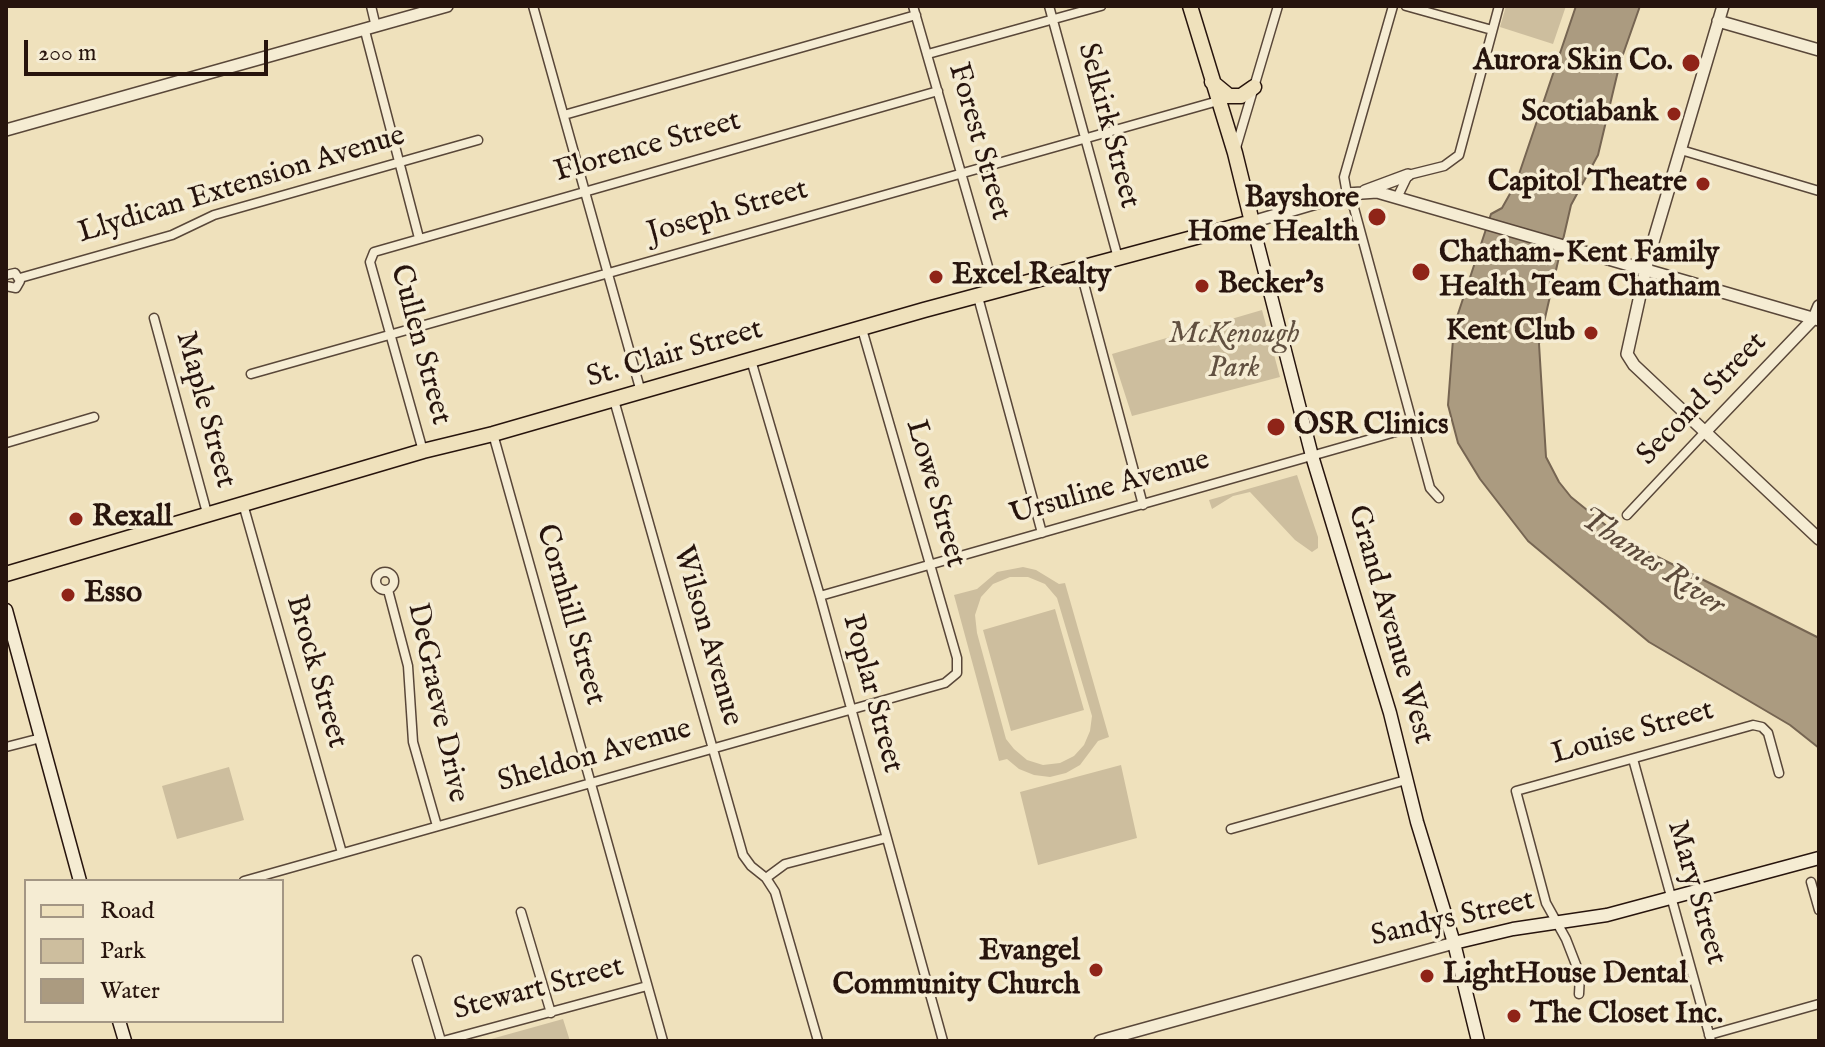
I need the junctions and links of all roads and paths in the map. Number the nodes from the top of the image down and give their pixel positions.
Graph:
1 (371, 6) edge
2 (447, 6) edge
3 (533, 6) edge
4 (1049, 6) edge
5 (1101, 6) edge
6 (1190, 6) edge
7 (1278, 6) edge
8 (1393, 6) edge
9 (1406, 6) edge
10 (1499, 6) edge
11 (1723, 6) edge
12 (914, 10) edge
13 (1053, 21) junction
14 (1718, 21) junction
15 (371, 29) junction
16 (1492, 30) junction
17 (1819, 50) edge
18 (928, 54) junction
19 (1212, 82) junction
20 (1254, 87) junction
21 (938, 91) junction
22 (1218, 101) junction
23 (564, 115) junction
24 (6, 130) edge
25 (1086, 138) junction
26 (478, 140) dead end
27 (1681, 150) junction
28 (1235, 153) junction
29 (399, 161) junction
30 (961, 172) junction
31 (1408, 175) junction
32 (586, 191) junction
33 (1819, 191) edge
34 (1361, 193) junction
35 (1347, 194) junction
36 (1397, 198) junction
37 (1252, 222) junction
38 (419, 238) junction
39 (373, 253) joint
40 (1118, 258) junction
41 (1080, 269) junction
42 (1646, 270) junction
43 (607, 272) junction
44 (6, 275) edge
45 (20, 278) junction
46 (6, 286) edge
47 (995, 291) junction
48 (978, 297) junction
49 (1819, 306) edge
50 (154, 318) dead end
51 (1816, 319) edge
52 (862, 329) junction
53 (390, 334) junction
54 (751, 360) junction
55 (251, 374) dead end
56 (641, 392) junction
57 (614, 400) junction
58 (94, 417) dead end
59 (1413, 427) junction
60 (1705, 432) junction
61 (493, 434) junction
62 (6, 443) edge
63 (423, 451) junction
64 (1312, 456) junction
65 (1439, 498) dead end
66 (243, 504) junction
67 (1143, 505) junction
68 (207, 513) junction
69 (1627, 515) dead end
70 (1042, 533) junction
71 (1819, 539) edge
72 (930, 566) junction
73 (6, 574) edge
74 (388, 590) dead end
75 (820, 596) junction
76 (7, 614) edge
77 (957, 673) joint
78 (850, 710) junction
79 (41, 738) junction
80 (6, 747) edge
81 (713, 748) junction
82 (1633, 759) junction
83 (1779, 773) dead end
84 (1406, 780) junction
85 (591, 782) junction
86 (437, 826) junction
87 (1231, 829) dead end
88 (886, 838) junction
89 (342, 853) junction
90 (1819, 858) edge
91 (766, 878) junction
92 (79, 879) edge
93 (251, 879) edge
94 (1811, 882) dead end
95 (1673, 899) junction
96 (1819, 910) edge
97 (521, 912) dead end
98 (1557, 923) junction
99 (1454, 943) junction
100 (417, 960) dead end
101 (647, 986) junction
102 (1579, 994) dead end
103 (1819, 1004) edge
104 (551, 1013) junction
105 (1710, 1038) edge
106 (1475, 1040) edge
107 (442, 1041) edge
108 (663, 1041) edge
109 (818, 1041) edge
110 (943, 1041) edge
111 (1100, 1041) edge

1 - 15 street
2 - 15 street
3 - 23 street
4 - 13 street, Selkirk Street
5 - 13 street
6 - 19 main road
7 - 20 street
8 - 35 street
9 - 16 street
10 - 16 street
11 - 14 street
12 - 18 street, Forest Street
12 - 23 street
13 - 18 street
13 - 25 street, Selkirk Street
14 - 17 street
14 - 27 street
15 - 24 street
15 - 29 street
16 - 31 street
18 - 21 street, Forest Street
19 - 20 main road
19 - 22 main road
20 - 28 street
21 - 30 street, Forest Street
21 - 32 street, Florence Street
22 - 25 street, Joseph Street
22 - 28 main road
23 - 32 street
25 - 30 street, Joseph Street
25 - 40 street, Selkirk Street
26 - 29 street, Llydican Extension Avenue
27 - 33 street
27 - 42 street
28 - 37 main road
29 - 38 street
29 - 45 street, Llydican Extension Avenue
30 - 43 street, Joseph Street
30 - 47 street, Forest Street
31 - 34 street
31 - 36 street
32 - 38 street, Florence Street
32 - 43 street
34 - 35 street, St. Clair Street
34 - 36 street
35 - 37 street, St. Clair Street
35 - 59 street
36 - 42 street
37 - 40 main road, St. Clair Street
37 - 64 main road, Grand Avenue West
38 - 39 street, Florence Street
39 - 53 street, Cullen Street
40 - 41 main road, St. Clair Street
41 - 47 main road, St. Clair Street
41 - 67 street
42 - 51 street
42 - 60 street
43 - 53 street, Joseph Street
43 - 56 street
44 - 45 street, Llydican Extension Avenue
45 - 46 street, Llydican Extension Avenue
47 - 48 main road, St. Clair Street
48 - 52 main road, St. Clair Street
48 - 70 street
49 - 51 street
50 - 68 street, Maple Street
51 - 60 street, Second Street
52 - 54 main road, St. Clair Street
52 - 72 street, Lowe Street
53 - 55 street, Joseph Street
53 - 63 street, Cullen Street
54 - 56 main road, St. Clair Street
54 - 75 street, Poplar Street
56 - 57 main road, St. Clair Street
57 - 61 main road, St. Clair Street
57 - 81 street, Wilson Avenue
58 - 62 street
59 - 64 street, Ursuline Avenue
59 - 65 street
60 - 69 street, Second Street
60 - 71 street
61 - 63 main road, St. Clair Street
61 - 85 street, Cornhill Street
63 - 66 main road, St. Clair Street
64 - 67 street, Ursuline Avenue
64 - 84 main road, Grand Avenue West
66 - 68 main road, St. Clair Street
66 - 89 street, Brock Street
67 - 70 street, Ursuline Avenue
68 - 73 main road, St. Clair Street
70 - 72 street, Ursuline Avenue
72 - 75 street, Ursuline Avenue
72 - 77 street, Lowe Street
74 - 86 street, DeGraeve Drive
75 - 78 street, Poplar Street
76 - 79 main road
77 - 78 street, Sheldon Avenue
78 - 81 street, Sheldon Avenue
78 - 88 street, Poplar Street
79 - 80 street
79 - 92 main road
81 - 85 street, Sheldon Avenue
81 - 91 street, Wilson Avenue
82 - 83 street, Louise Street
82 - 95 street, Mary Street
82 - 98 street, Louise Street
84 - 87 street
84 - 99 main road, Grand Avenue West
85 - 86 street, Sheldon Avenue
85 - 101 street, Cornhill Street
86 - 89 street, Sheldon Avenue
88 - 91 street
88 - 110 street, Poplar Street
89 - 93 street, Sheldon Avenue
90 - 95 main road, Sandys Street
91 - 109 street, Wilson Avenue
94 - 96 street
95 - 98 main road, Sandys Street
95 - 105 street, Mary Street
97 - 104 street
98 - 99 main road, Sandys Street
98 - 102 street
99 - 106 main road, Grand Avenue West
99 - 111 street, Sandys Street
100 - 107 street
101 - 104 street, Stewart Street
101 - 108 street, Cornhill Street
103 - 105 street
104 - 107 street, Stewart Street

